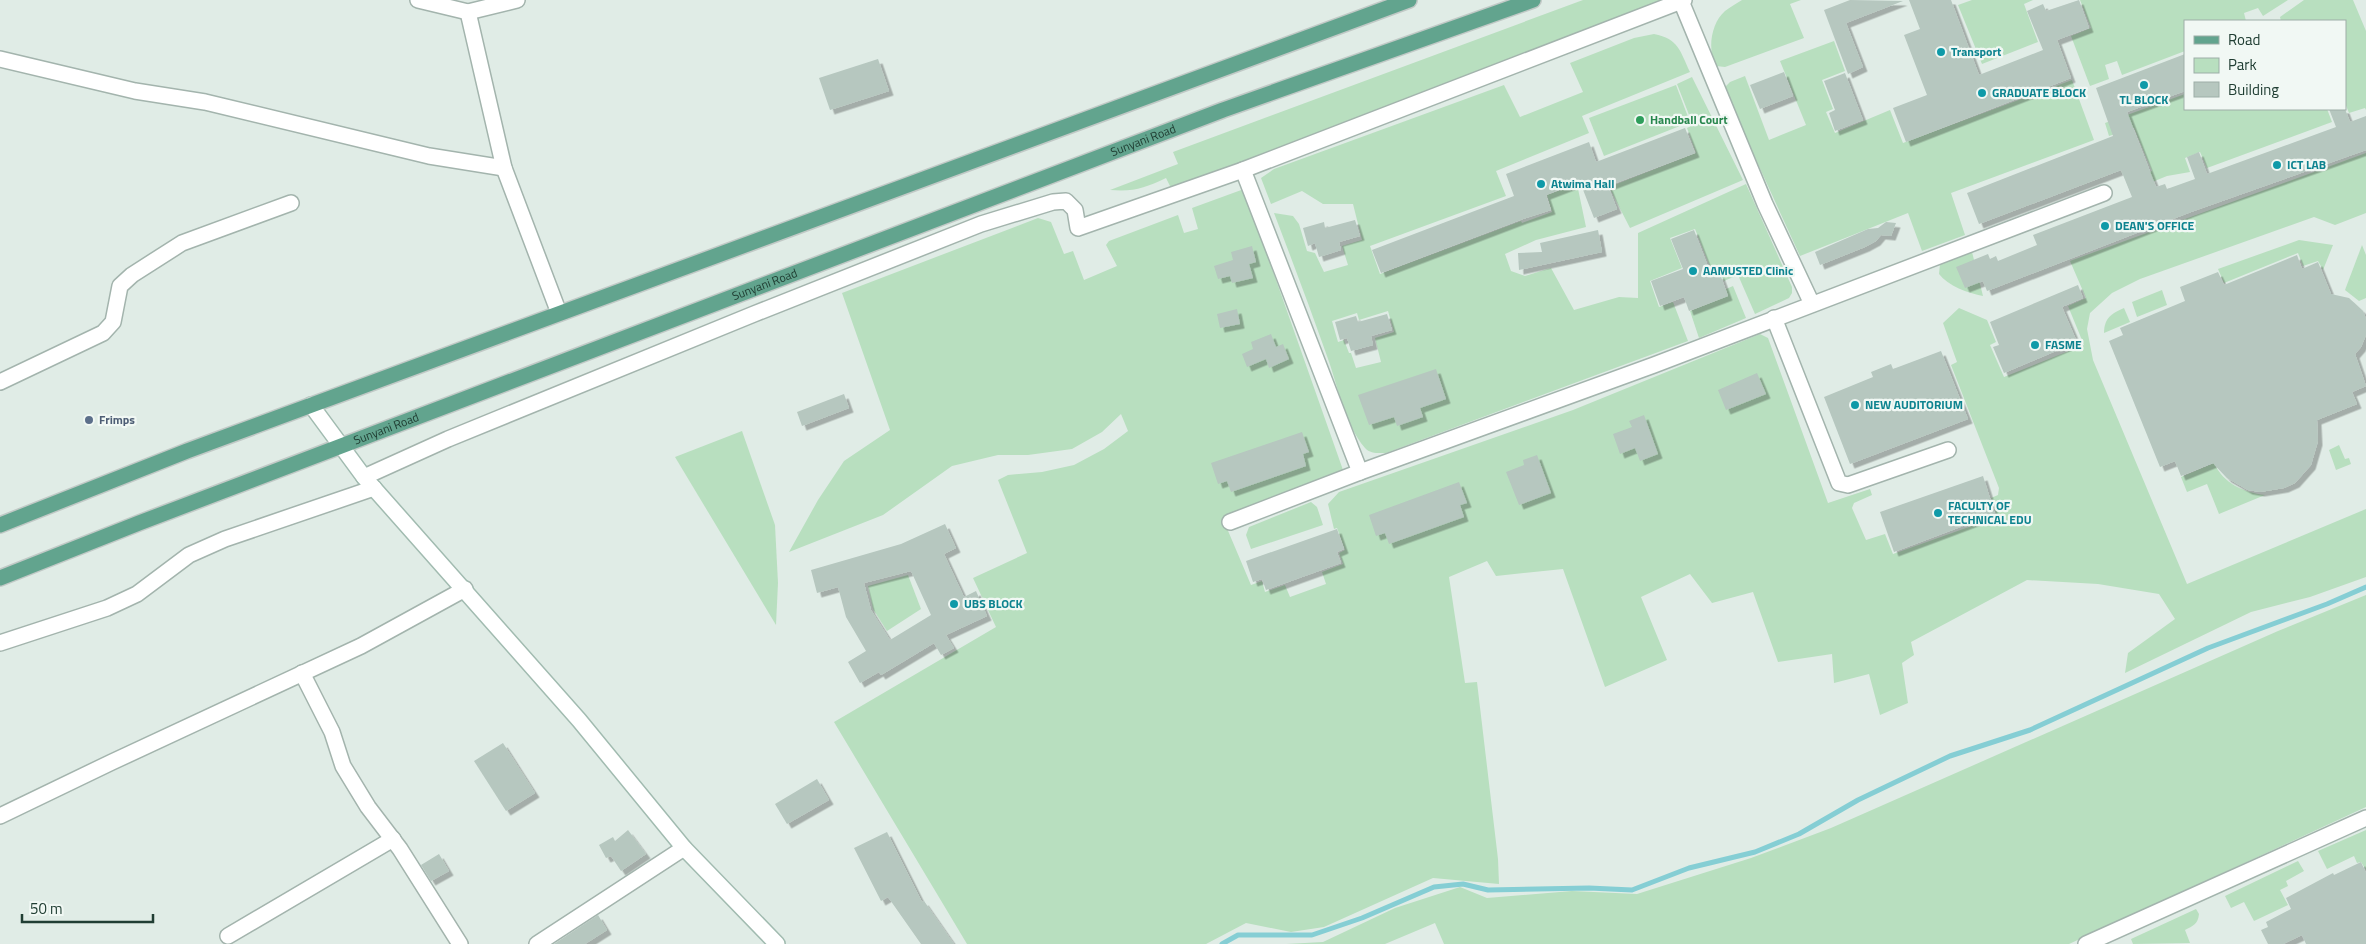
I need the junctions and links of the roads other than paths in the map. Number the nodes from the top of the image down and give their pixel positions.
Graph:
1 (418, 0) edge
2 (517, 0) edge
3 (1409, 0) edge
4 (1533, 0) edge
5 (1683, 1) edge
6 (468, 12) junction
7 (0, 59) edge
8 (504, 168) junction
9 (1244, 170) junction
10 (2104, 193) dead end
11 (292, 203) dead end
12 (1812, 304) junction
13 (559, 313) junction
14 (1774, 318) junction
15 (0, 382) edge
16 (311, 405) junction
17 (342, 447) junction
18 (1948, 450) dead end
19 (1360, 472) junction
20 (369, 483) junction
21 (1230, 522) dead end
22 (0, 526) edge
23 (0, 578) edge
24 (464, 590) junction
25 (0, 643) edge
26 (302, 673) junction
27 (0, 816) edge
28 (2366, 818) edge
29 (393, 839) junction
30 (684, 848) junction
31 (228, 936) dead end
32 (460, 944) edge
33 (537, 944) edge
34 (777, 944) edge
35 (2086, 944) edge

1 - 6 street
2 - 6 street
3 - 13 main road
4 - 17 main road, Sunyani Road
5 - 9 street
5 - 12 street
6 - 8 street
7 - 8 street
8 - 13 street
9 - 19 street
9 - 20 street
10 - 12 street
11 - 15 street
12 - 14 street
13 - 16 main road
14 - 18 street
14 - 19 street
16 - 17 street
16 - 22 main road
17 - 20 street
17 - 23 main road, Sunyani Road
19 - 21 street
20 - 24 street
20 - 25 street
24 - 26 street
24 - 30 street
26 - 27 street
26 - 29 street
28 - 35 street
29 - 31 street
29 - 32 street
30 - 33 street
30 - 34 street

